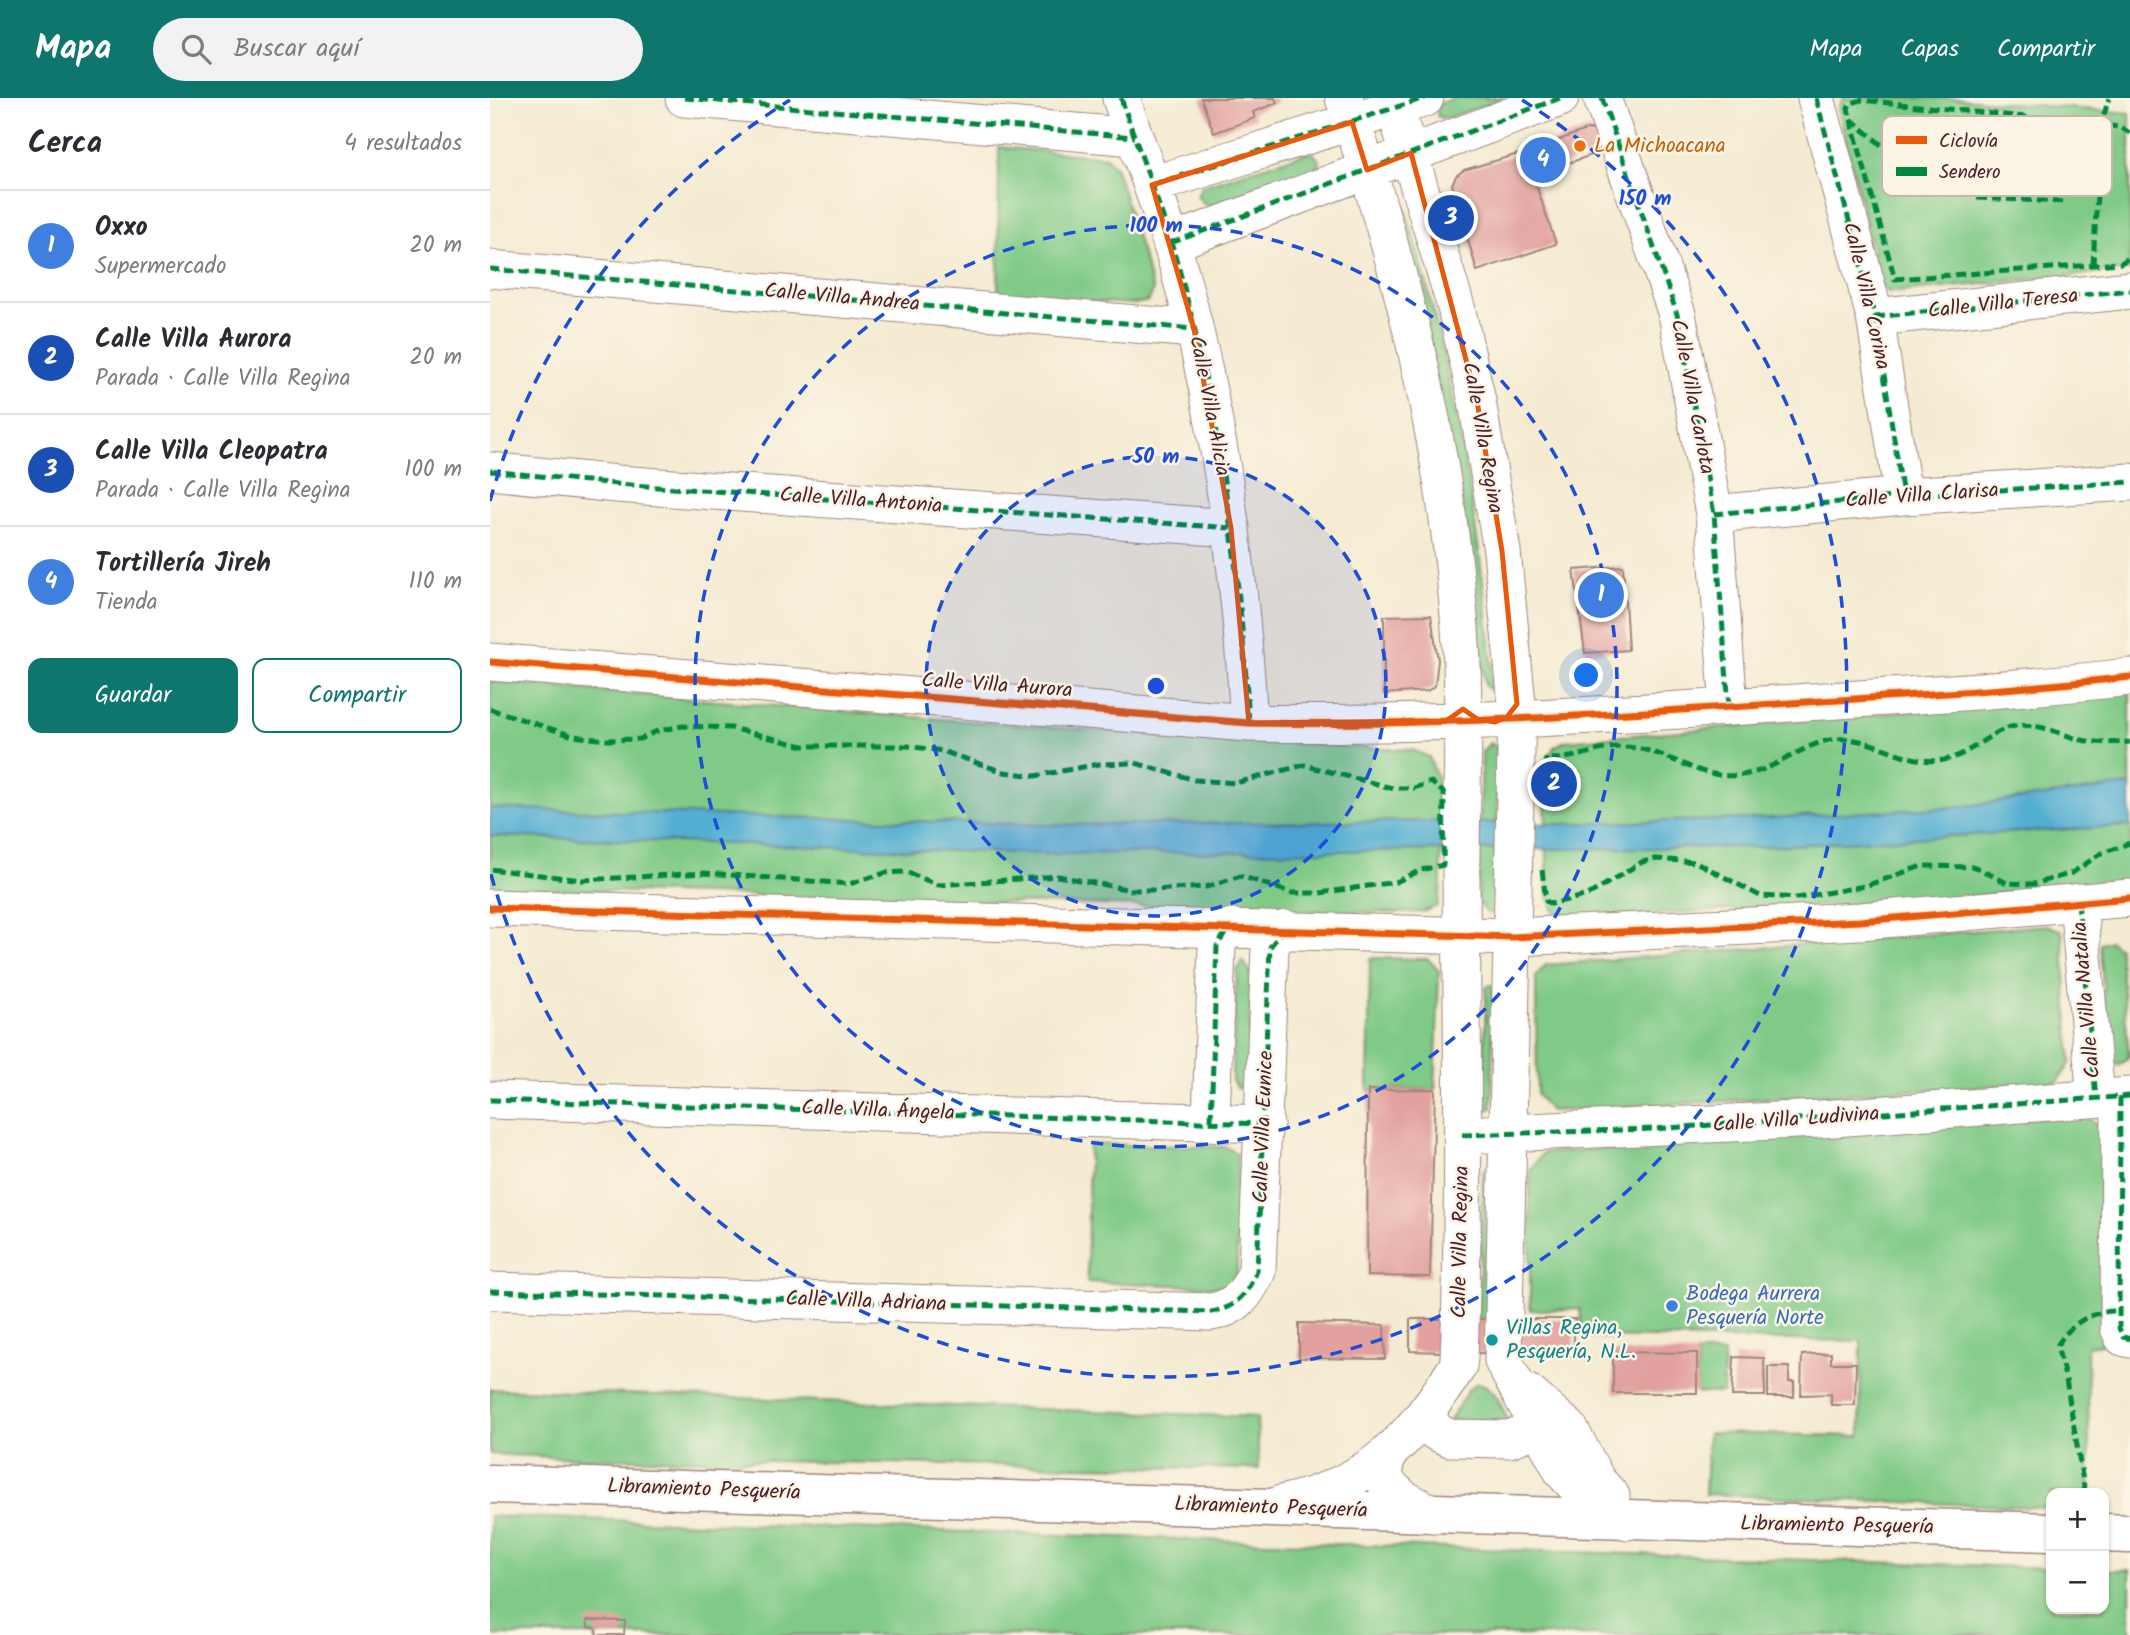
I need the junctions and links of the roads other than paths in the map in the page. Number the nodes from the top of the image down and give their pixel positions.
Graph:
1 (684, 98) edge
2 (1121, 98) edge
3 (1560, 98) edge
4 (1602, 98) edge
5 (1816, 98) edge
6 (1404, 101) edge
7 (1348, 110) edge
8 (1134, 137) junction
9 (1411, 153) junction
10 (1367, 170) junction
11 (1152, 185) junction
12 (1171, 243) junction
13 (490, 269) edge
14 (2130, 290) edge
15 (1875, 317) junction
16 (1195, 329) junction
17 (490, 471) edge
18 (2130, 482) edge
19 (1903, 496) junction
20 (1714, 514) junction
21 (1231, 528) junction
22 (490, 662) edge
23 (2130, 677) edge
24 (1729, 707) junction
25 (1490, 722) junction
26 (1249, 723) junction
27 (2130, 898) edge
28 (2078, 902) junction
29 (490, 908) edge
30 (1242, 934) junction
31 (1488, 936) junction
32 (2116, 1097) edge
33 (490, 1100) edge
34 (1211, 1120) junction
35 (1265, 1124) junction
36 (1508, 1134) junction
37 (1462, 1135) junction
38 (490, 1291) edge
39 (1239, 1301) joint
40 (2127, 1338) edge
41 (1519, 1394) junction
42 (1434, 1402) junction
43 (1389, 1453) junction
44 (1558, 1465) junction
45 (490, 1483) edge
46 (1270, 1507) junction
47 (1433, 1514) junction
48 (1629, 1514) junction
49 (1505, 1516) junction
50 (2046, 1532) edge
51 (2109, 1534) edge
52 (2130, 1534) edge

1 - 8 street
2 - 8 street, Calle Villa Alicia
3 - 9 street
4 - 20 street, Calle Villa Carlota
5 - 15 street, Calle Villa Corina
6 - 7 street
6 - 9 street, Calle Villa Regina
7 - 10 street, Calle Villa Regina
7 - 11 street
8 - 11 street, Calle Villa Alicia
9 - 10 street
9 - 25 street, Calle Villa Regina
10 - 12 street
10 - 25 street, Calle Villa Regina
11 - 12 street, Calle Villa Alicia
12 - 16 street, Calle Villa Alicia
13 - 16 street, Calle Villa Andrea
14 - 15 street, Calle Villa Teresa
15 - 19 street, Calle Villa Corina
16 - 21 street, Calle Villa Alicia
17 - 21 street, Calle Villa Antonia
18 - 19 street, Calle Villa Clarisa
19 - 20 street, Calle Villa Clarisa
20 - 24 street, Calle Villa Carlota
21 - 26 street, Calle Villa Alicia
22 - 26 street, Calle Villa Aurora
23 - 24 street, Calle Villa Aurora
24 - 25 street, Calle Villa Aurora
25 - 26 street, Calle Villa Aurora
25 - 31 street, Calle Villa Regina
25 - 31 street, Calle Villa Regina
27 - 28 street
28 - 31 street
28 - 32 street, Calle Villa Natalia
29 - 30 street
30 - 31 street
30 - 34 street
30 - 35 street, Calle Villa Eunice
31 - 36 street, Calle Villa Regina
31 - 37 street, Calle Villa Regina
32 - 36 street, Calle Villa Ludivina
32 - 40 street, Calle Villa Natalia
33 - 34 street, Calle Villa Ángela
34 - 35 street, Calle Villa Ángela
35 - 39 street, Calle Villa Eunice
36 - 37 street, Calle Villa Ludivina
36 - 41 street, Calle Villa Regina
37 - 42 street, Calle Villa Regina
38 - 39 street, Calle Villa Adriana
41 - 42 street
41 - 42 street
41 - 44 street, Calle Villa Regina
41 - 48 street
42 - 43 street, Calle Villa Regina
43 - 46 street, Calle Villa Regina
43 - 47 street
44 - 48 street, Calle Villa Regina
44 - 49 street
45 - 46 main road, Libramiento Pesquería
46 - 47 main road, Libramiento Pesquería
47 - 49 main road, Libramiento Pesquería
48 - 49 main road, Libramiento Pesquería
48 - 50 main road, Libramiento Pesquería
51 - 52 main road

